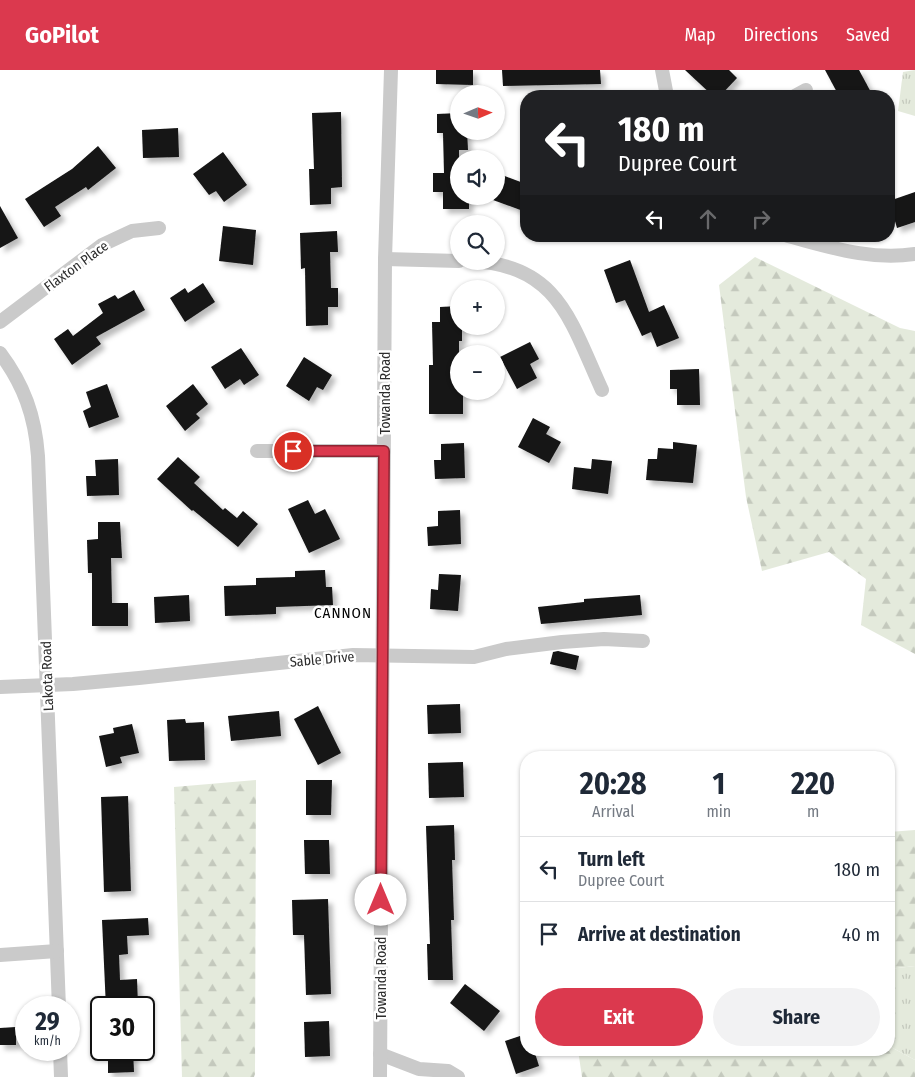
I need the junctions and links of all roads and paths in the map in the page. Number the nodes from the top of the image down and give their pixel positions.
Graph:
1 (391, 70) edge
2 (662, 70) edge
3 (666, 90) edge
4 (159, 228) dead end
5 (812, 242) edge
6 (915, 254) edge
7 (386, 259) junction
8 (450, 261) edge
9 (505, 264) edge
10 (0, 322) edge
11 (0, 353) edge
12 (602, 390) dead end
13 (256, 451) dead end
14 (384, 451) junction
15 (643, 642) dead end
16 (383, 656) junction
17 (47, 685) junction
18 (0, 687) edge
19 (57, 951) junction
20 (0, 955) edge
21 (59, 996) edge
22 (380, 1054) junction
23 (60, 1061) edge
24 (61, 1077) edge
25 (380, 1077) edge
26 (458, 1077) edge

1 - 7 street, Towanda Road
2 - 3 street
4 - 10 street, Flaxton Place
5 - 6 street
7 - 8 street
7 - 14 street, Towanda Road
9 - 12 street
11 - 17 street, Lakota Road
13 - 14 street
14 - 16 street, Towanda Road
15 - 16 street, Sable Drive
16 - 17 street, Sable Drive
16 - 22 street, Towanda Road
17 - 18 street, Sable Drive
17 - 19 street, Lakota Road
19 - 20 street
19 - 21 street, Lakota Road
22 - 25 street, Towanda Road
22 - 26 street
23 - 24 street

